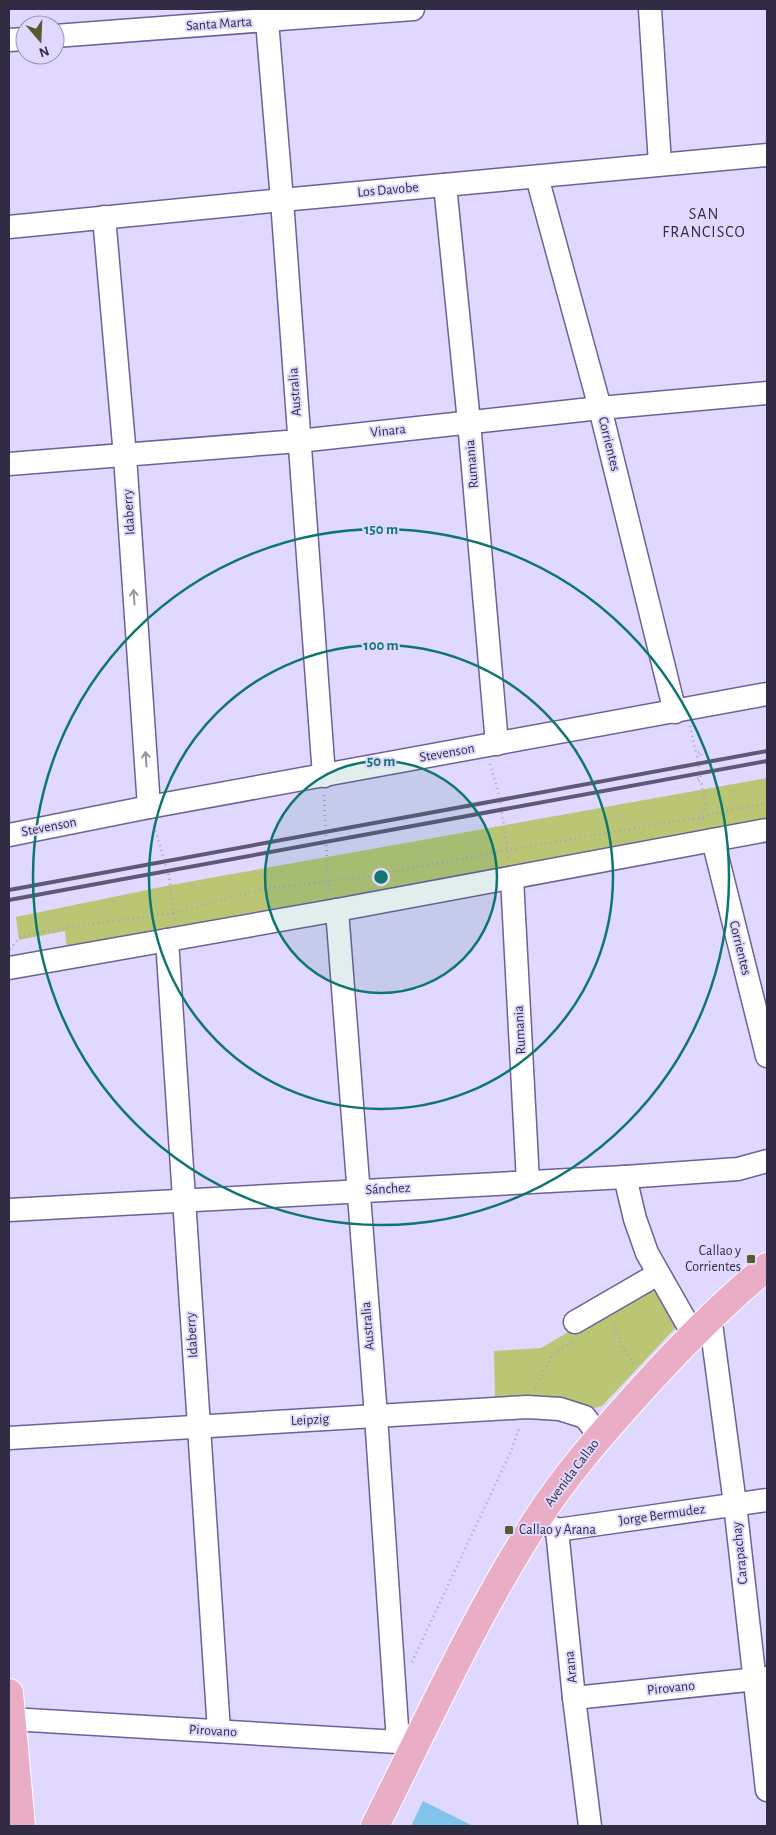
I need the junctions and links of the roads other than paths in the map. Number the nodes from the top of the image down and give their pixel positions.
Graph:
1 (413, 9) edge
2 (650, 9) edge
3 (266, 15) edge
4 (65, 35) edge
5 (767, 155) edge
6 (660, 164) junction
7 (537, 177) junction
8 (445, 185) junction
9 (282, 200) junction
10 (104, 218) junction
11 (9, 227) edge
12 (767, 393) edge
13 (600, 408) junction
14 (469, 422) junction
15 (299, 441) junction
16 (125, 456) junction
17 (9, 464) edge
18 (767, 694) edge
19 (681, 711) junction
20 (491, 745) junction
21 (324, 776) junction
22 (149, 807) junction
23 (767, 830) edge
24 (9, 835) edge
25 (713, 840) junction
26 (512, 878) junction
27 (337, 910) junction
28 (172, 939) junction
29 (9, 968) edge
30 (767, 1056) edge
31 (767, 1161) edge
32 (625, 1177) junction
33 (528, 1182) junction
34 (358, 1190) junction
35 (183, 1200) junction
36 (9, 1210) edge
37 (767, 1267) edge
38 (658, 1274) junction
39 (702, 1325) junction
40 (577, 1329) road end
41 (376, 1416) junction
42 (198, 1427) junction
43 (600, 1437) junction
44 (9, 1438) edge
45 (767, 1500) edge
46 (735, 1504) junction
47 (547, 1524) junction
48 (761, 1678) edge
49 (574, 1698) junction
50 (10, 1706) edge
51 (219, 1731) junction
52 (406, 1746) junction
53 (767, 1790) edge
54 (21, 1826) edge
55 (375, 1826) edge
56 (590, 1826) edge

1 - 3 street, Santa Marta
2 - 6 street
3 - 4 street, Santa Marta
3 - 9 street, Australia
5 - 6 street, Los Davobe
6 - 7 street, Los Davobe
7 - 8 street, Los Davobe
7 - 13 street, Corrientes
8 - 9 street, Los Davobe
8 - 14 street, Rumania
9 - 10 street, Los Davobe
9 - 15 street, Australia
10 - 11 street, Los Davobe
10 - 16 street, Idaberry
12 - 13 street, Vinara
13 - 14 street, Vinara
13 - 19 street, Corrientes
14 - 15 street, Vinara
14 - 20 street, Rumania
15 - 16 street, Vinara
15 - 21 street, Australia
16 - 17 street, Vinara
22 -> 16 street, Idaberry
18 - 19 street, Stevenson
19 - 20 street, Stevenson
20 - 21 street, Stevenson
21 - 22 street, Stevenson
22 - 24 street, Stevenson
23 - 25 street
25 - 26 street
25 - 30 street, Corrientes
26 - 27 street
26 - 33 street, Rumania
27 - 28 street
27 - 34 street, Australia
28 - 29 street
28 - 35 street, Idaberry
31 - 32 street, Sánchez
32 - 33 street, Sánchez
32 - 38 street
33 - 34 street, Sánchez
34 - 35 street, Sánchez
34 - 41 street, Australia
35 - 36 street, Sánchez
35 - 42 street, Idaberry
37 - 39 main road, Avenida Callao
38 - 39 street
38 - 40 street
39 - 43 main road, Avenida Callao
39 - 46 street, Carapachay
41 - 42 street, Leipzig
41 - 43 street, Leipzig
41 - 52 street, Australia
42 - 44 street, Leipzig
42 - 51 street, Idaberry
43 - 47 main road, Avenida Callao
45 - 46 street, Jorge Bermudez
46 - 47 street, Jorge Bermudez
46 - 48 street, Carapachay
47 - 49 street, Arana
47 - 52 main road, Avenida Callao
48 - 49 street, Pirovano
48 - 53 street, Carapachay
49 - 56 street, Arana
50 - 51 street, Pirovano
50 - 54 main road
51 - 52 street, Pirovano
52 - 55 main road, Avenida Callao

